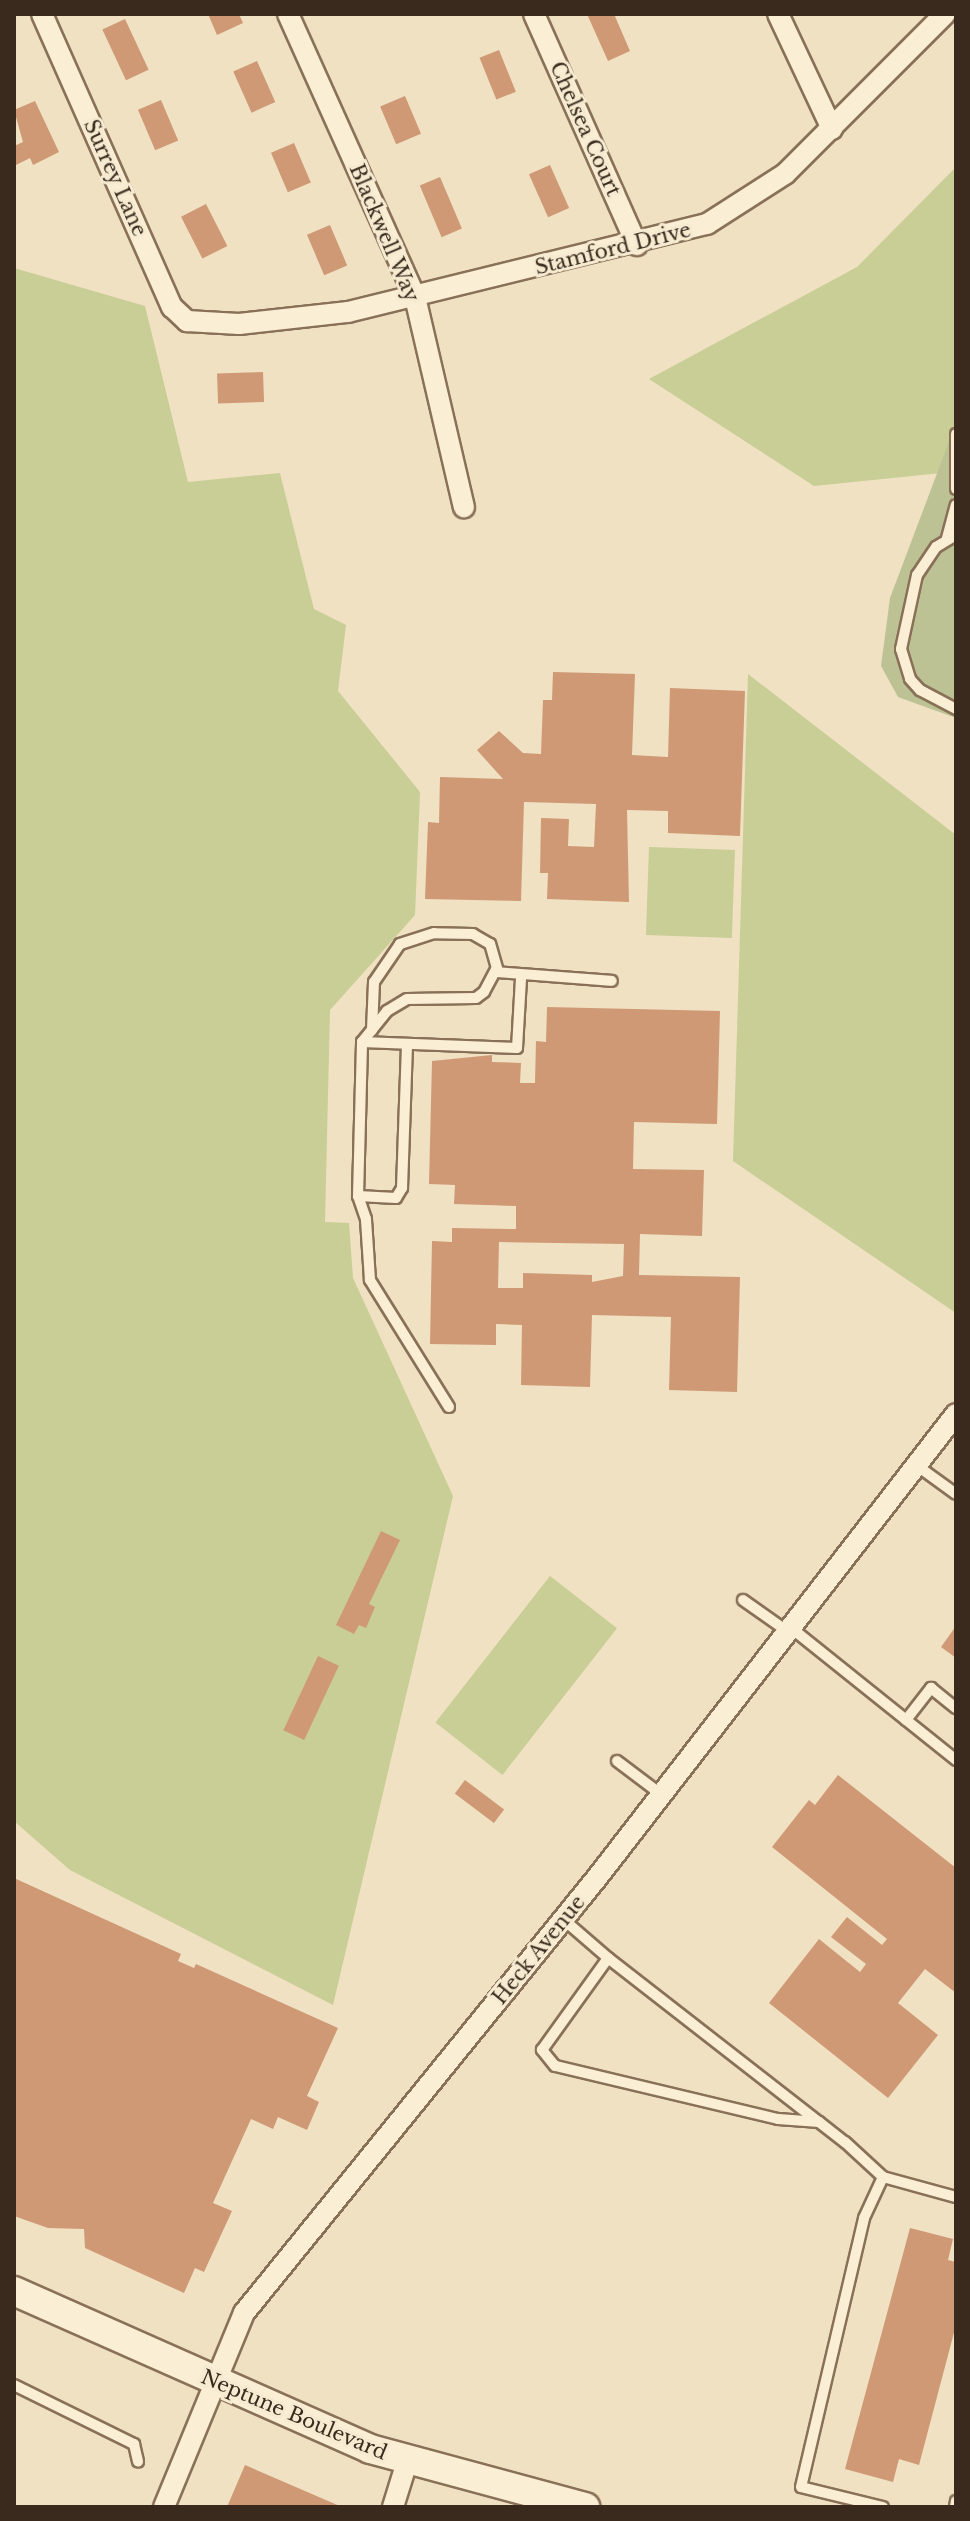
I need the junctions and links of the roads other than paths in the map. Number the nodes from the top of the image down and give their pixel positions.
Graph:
1 (42, 14) edge
2 (288, 14) edge
3 (534, 14) edge
4 (778, 14) edge
5 (945, 14) edge
6 (832, 129) junction
7 (637, 245) junction
8 (415, 297) junction
9 (204, 321) joint
10 (956, 434) edge
11 (956, 489) edge
12 (956, 505) edge
13 (464, 507) dead end
14 (951, 536) edge
15 (956, 709) edge
16 (496, 972) junction
17 (521, 978) junction
18 (612, 981) dead end
19 (372, 1030) junction
20 (362, 1042) junction
21 (407, 1044) junction
22 (358, 1196) junction
23 (449, 1407) dead end
24 (956, 1414) edge
25 (916, 1465) junction
26 (956, 1494) edge
27 (743, 1600) dead end
28 (788, 1629) junction
29 (956, 1708) edge
30 (906, 1720) junction
31 (956, 1760) edge
32 (617, 1761) dead end
33 (662, 1795) junction
34 (563, 1919) junction
35 (608, 1958) junction
36 (819, 2122) junction
37 (883, 2177) junction
38 (956, 2197) edge
39 (14, 2291) edge
40 (214, 2382) junction
41 (14, 2385) edge
42 (138, 2462) dead end
43 (407, 2462) junction
44 (164, 2507) edge
45 (393, 2507) edge
46 (585, 2507) edge
47 (883, 2507) edge

1 - 9 street, Surrey Lane
2 - 8 street, Blackwell Way
3 - 7 street, Chelsea Court
4 - 6 street
5 - 6 street, Stamford Drive
6 - 7 street, Stamford Drive
7 - 8 street, Stamford Drive
8 - 9 street, Stamford Drive
8 - 13 street, Blackwell Way
10 - 11 lane
12 - 14 lane
14 - 15 lane
16 - 17 lane
16 - 19 lane
16 - 19 lane
17 - 18 lane
17 - 21 lane
19 - 20 lane
20 - 21 lane
20 - 22 lane
21 - 22 lane
22 - 23 lane
24 - 25 street, Heck Avenue
25 - 26 lane
25 - 28 street, Heck Avenue
27 - 28 lane
28 - 30 lane
28 - 33 street, Heck Avenue
29 - 30 lane
30 - 31 lane
32 - 33 lane
33 - 34 street, Heck Avenue
34 - 35 lane
34 - 40 street, Heck Avenue
35 - 36 lane
35 - 36 lane
36 - 37 lane
37 - 38 lane
37 - 47 lane
39 - 40 street, Neptune Boulevard
40 - 43 street, Neptune Boulevard
40 - 44 street, Heck Avenue
41 - 42 lane
43 - 45 street
43 - 46 street, Neptune Boulevard

